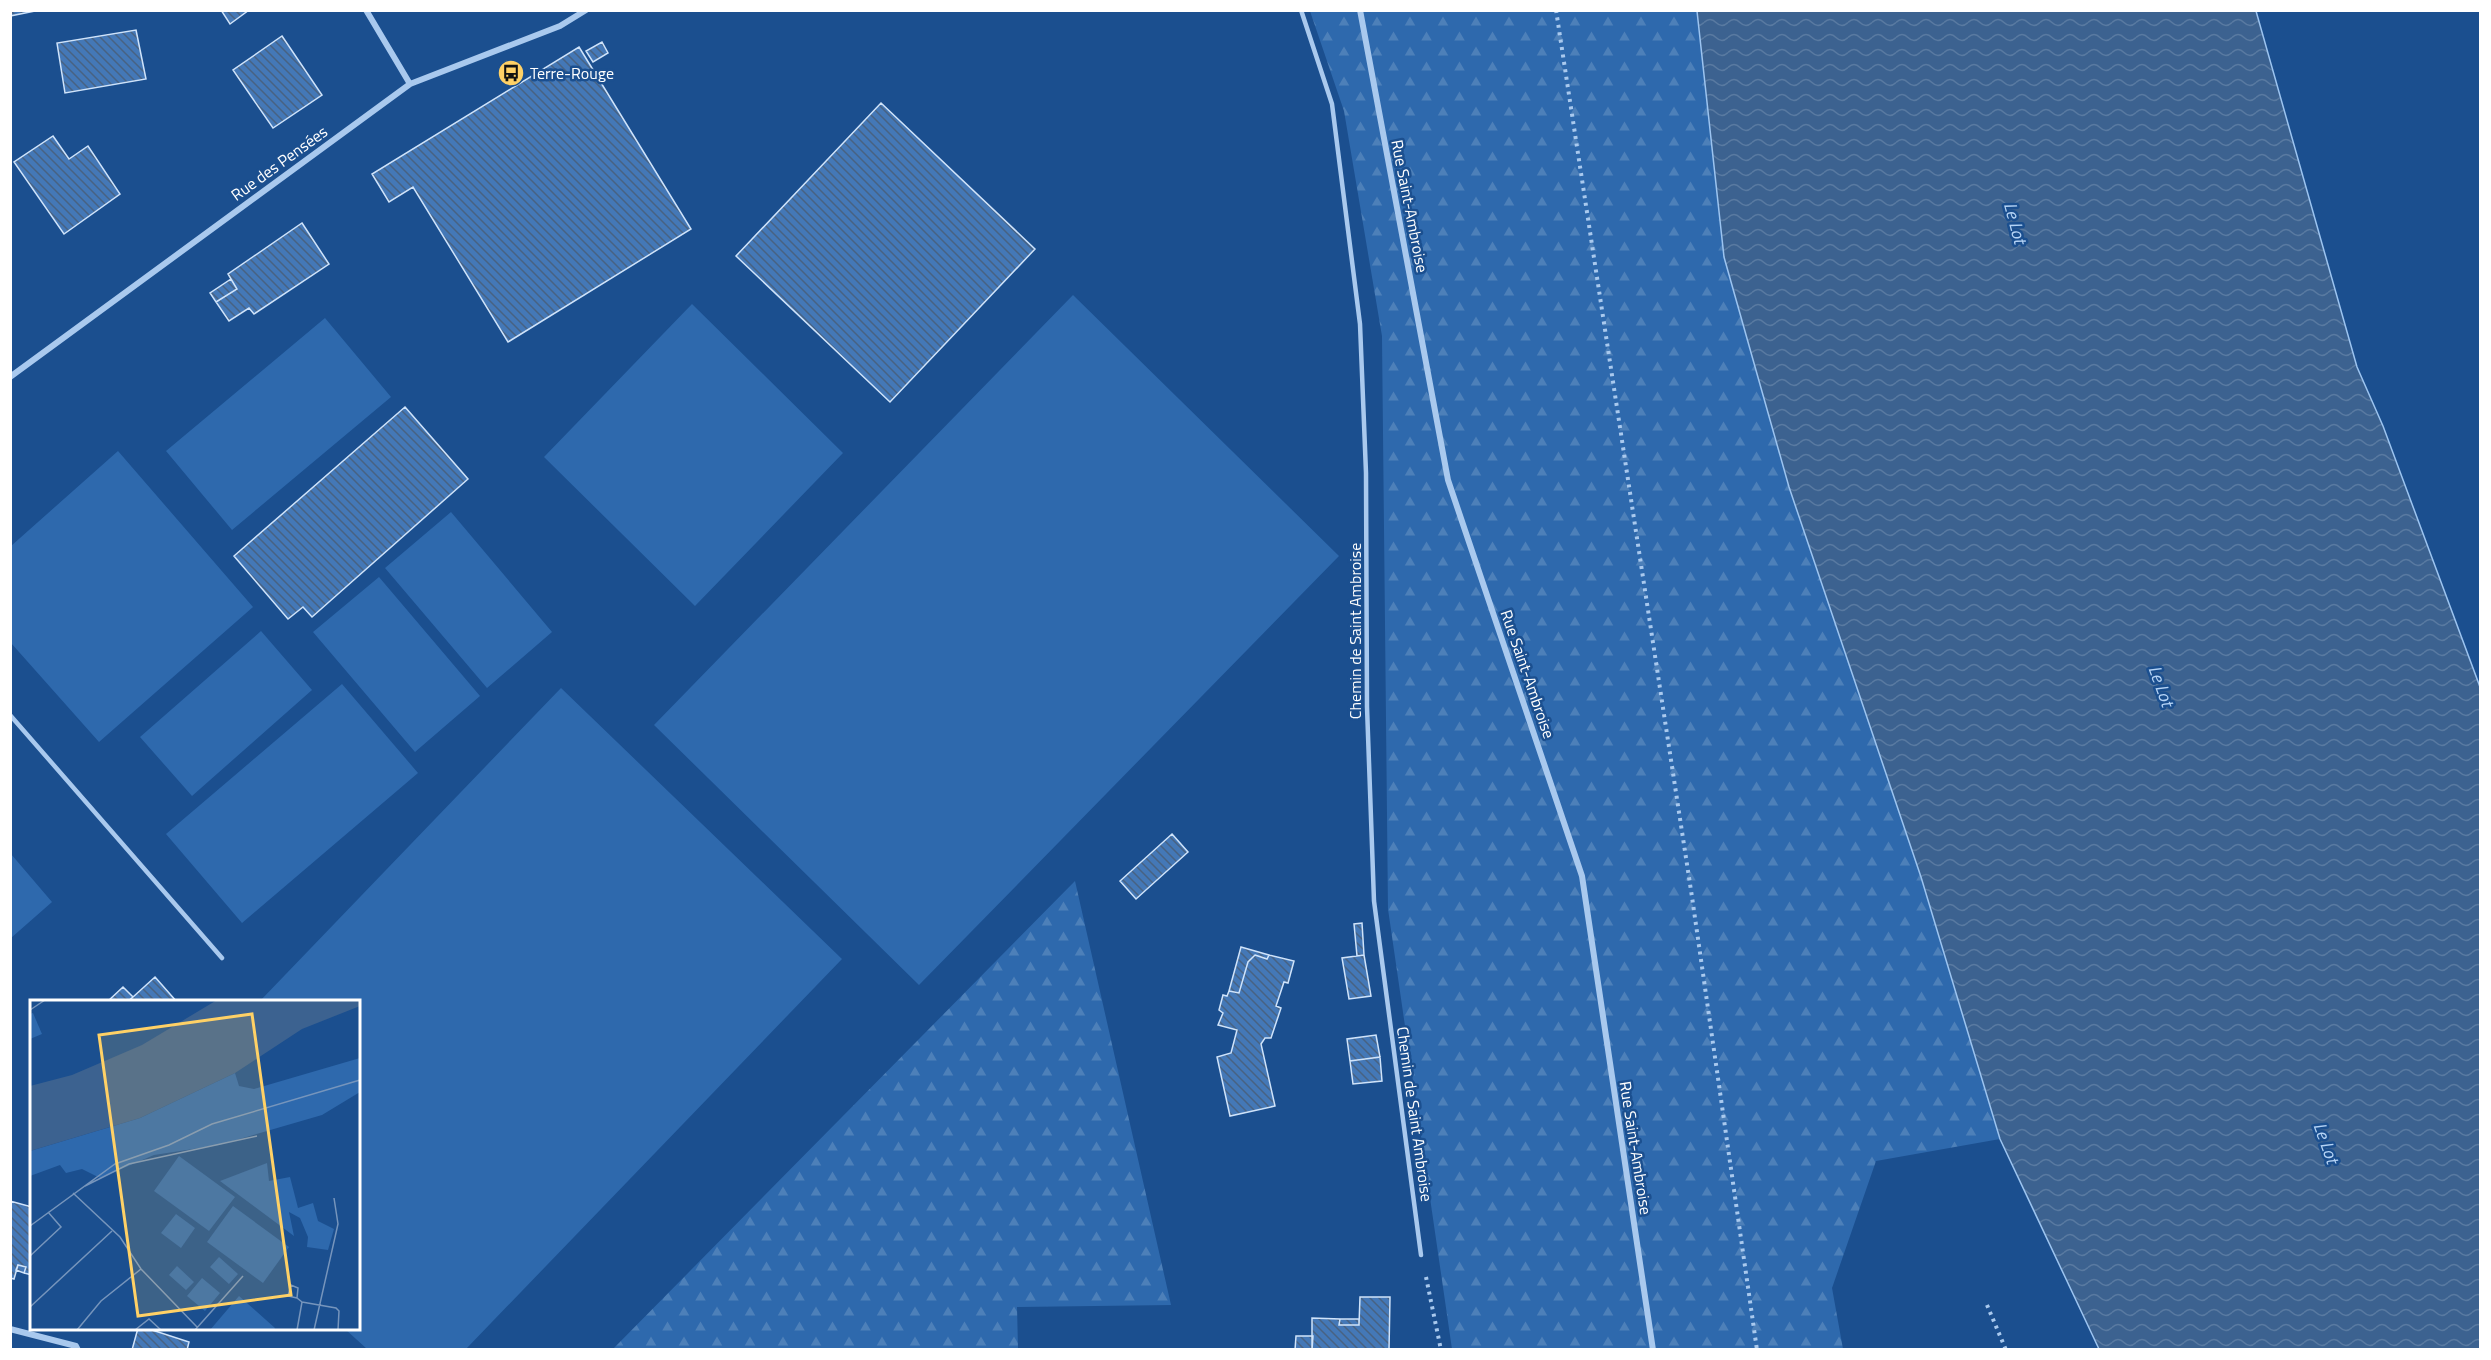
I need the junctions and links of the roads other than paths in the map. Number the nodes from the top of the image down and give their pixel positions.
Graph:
1 (366, 10) edge
2 (585, 10) edge
3 (1302, 10) edge
4 (1360, 10) edge
5 (410, 84) junction
6 (10, 376) edge
7 (10, 715) edge
8 (222, 958) dead end
9 (1421, 1256) road end
10 (10, 1329) edge
11 (78, 1350) edge
12 (1653, 1350) edge

1 - 5 street
2 - 5 street, Rue des Pensées
3 - 9 lane, Chemin de Saint Ambroise
4 - 12 street, Rue Saint-Ambroise
5 - 6 street, Rue des Pensées
7 - 8 lane
10 - 11 street

